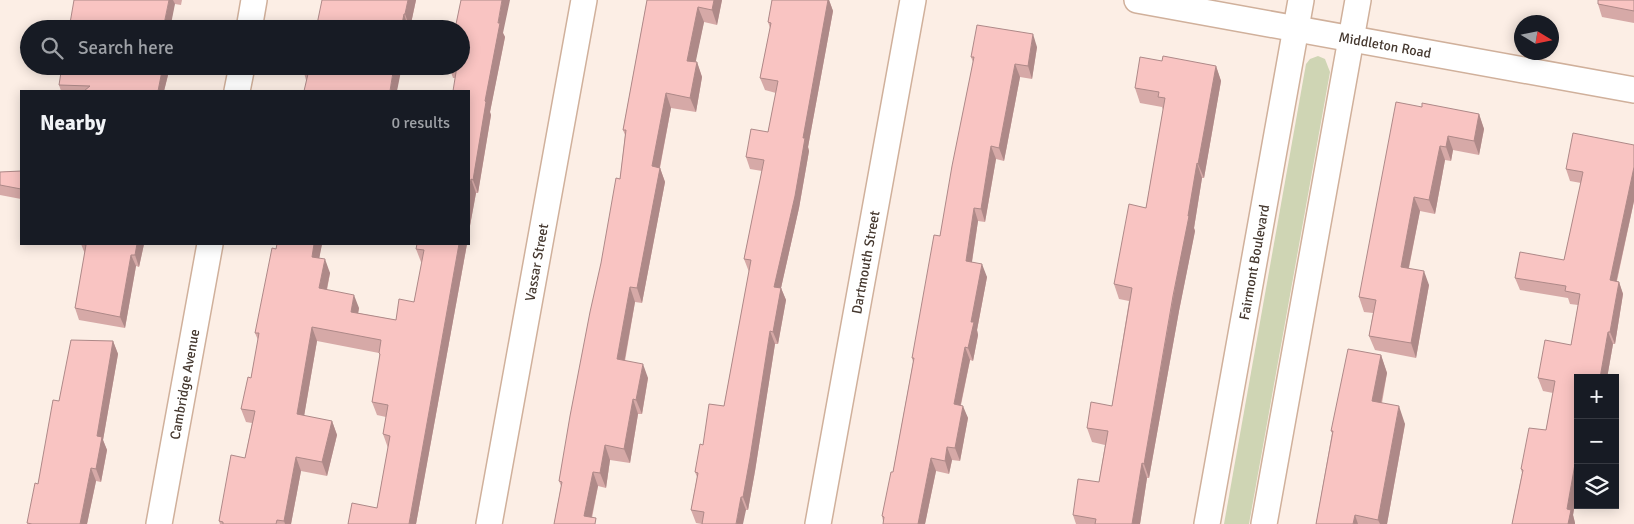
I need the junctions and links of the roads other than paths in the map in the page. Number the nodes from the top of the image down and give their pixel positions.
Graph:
1 (254, 0) edge
2 (584, 0) edge
3 (913, 0) edge
4 (1137, 0) edge
5 (1301, 0) edge
6 (1358, 0) edge
7 (251, 20) edge
8 (1296, 29) junction
9 (1351, 39) junction
10 (240, 75) edge
11 (237, 90) edge
12 (1634, 90) edge
13 (210, 245) edge
14 (159, 524) edge
15 (489, 524) edge
16 (818, 524) edge
17 (1207, 524) edge
18 (1264, 524) edge

1 - 7 street
2 - 15 street, Vassar Street
3 - 16 street, Dartmouth Street
4 - 8 street, Middleton Road
5 - 8 street, Fairmont Boulevard
6 - 9 street
8 - 9 street, Middleton Road
8 - 17 street, Fairmont Boulevard
9 - 12 street, Middleton Road
9 - 18 street
10 - 11 street
13 - 14 street, Cambridge Avenue

